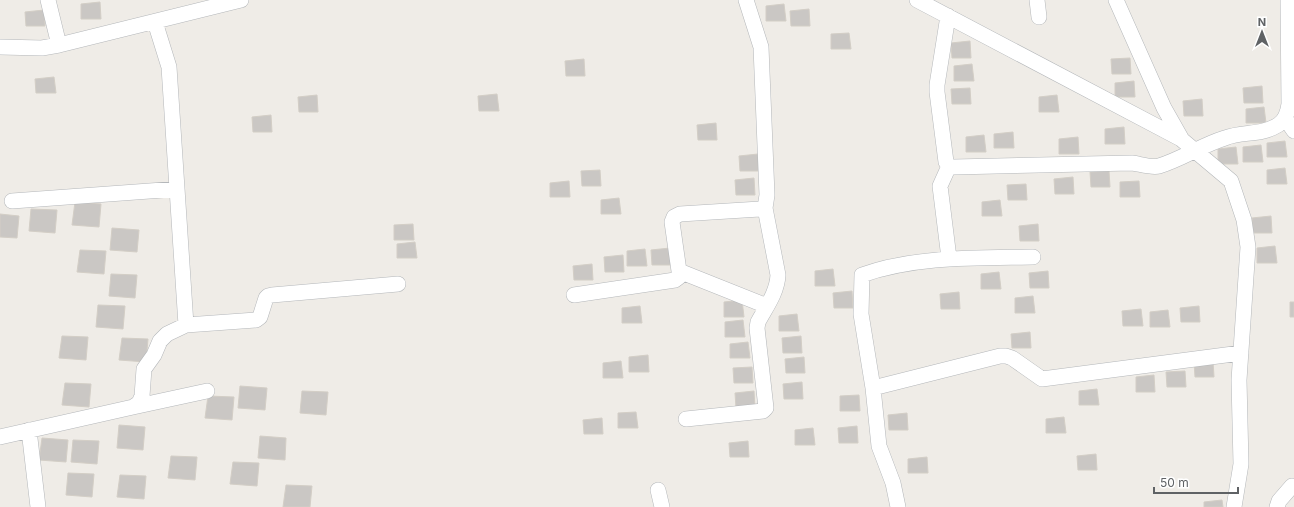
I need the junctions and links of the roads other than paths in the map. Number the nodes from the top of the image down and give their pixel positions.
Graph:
1 (48, 0) edge
2 (241, 0) edge
3 (746, 0) edge
4 (917, 0) edge
5 (1037, 0) edge
6 (1116, 0) edge
7 (1123, 0) edge
8 (1288, 0) edge
9 (948, 16) junction
10 (1122, 16) junction
11 (1039, 17) dead end
12 (155, 22) junction
13 (59, 45) junction
14 (0, 47) edge
15 (1285, 118) junction
16 (1294, 131) edge
17 (1182, 138) junction
18 (1196, 151) junction
19 (949, 166) junction
20 (177, 189) junction
21 (12, 201) dead end
22 (764, 208) junction
23 (1032, 257) dead end
24 (949, 258) junction
25 (680, 271) junction
26 (398, 284) dead end
27 (574, 295) dead end
28 (767, 306) junction
29 (186, 325) junction
30 (1241, 353) junction
31 (873, 388) junction
32 (207, 391) dead end
33 (133, 407) junction
34 (686, 419) dead end
35 (29, 430) junction
36 (0, 437) edge
37 (1292, 486) dead end
38 (658, 490) dead end
39 (38, 507) edge
40 (662, 507) edge
41 (898, 507) edge
42 (1234, 507) edge
43 (1277, 507) edge

1 - 13 street
2 - 12 street
3 - 22 street
4 - 9 street
5 - 11 street
6 - 10 street
7 - 10 street
8 - 15 street
9 - 17 street
9 - 19 street
10 - 17 street
12 - 13 street
12 - 20 street
13 - 14 street
15 - 16 street
15 - 18 street
17 - 18 street
18 - 19 street
18 - 30 street
19 - 24 street
20 - 21 street
20 - 29 street
22 - 25 street
22 - 28 street
23 - 24 street
24 - 31 street
25 - 27 street
25 - 28 street
26 - 29 street
28 - 34 street
29 - 33 street
30 - 31 street
30 - 42 street
31 - 41 street
32 - 33 street
33 - 35 street
35 - 36 street
35 - 39 street
37 - 43 street
38 - 40 street

